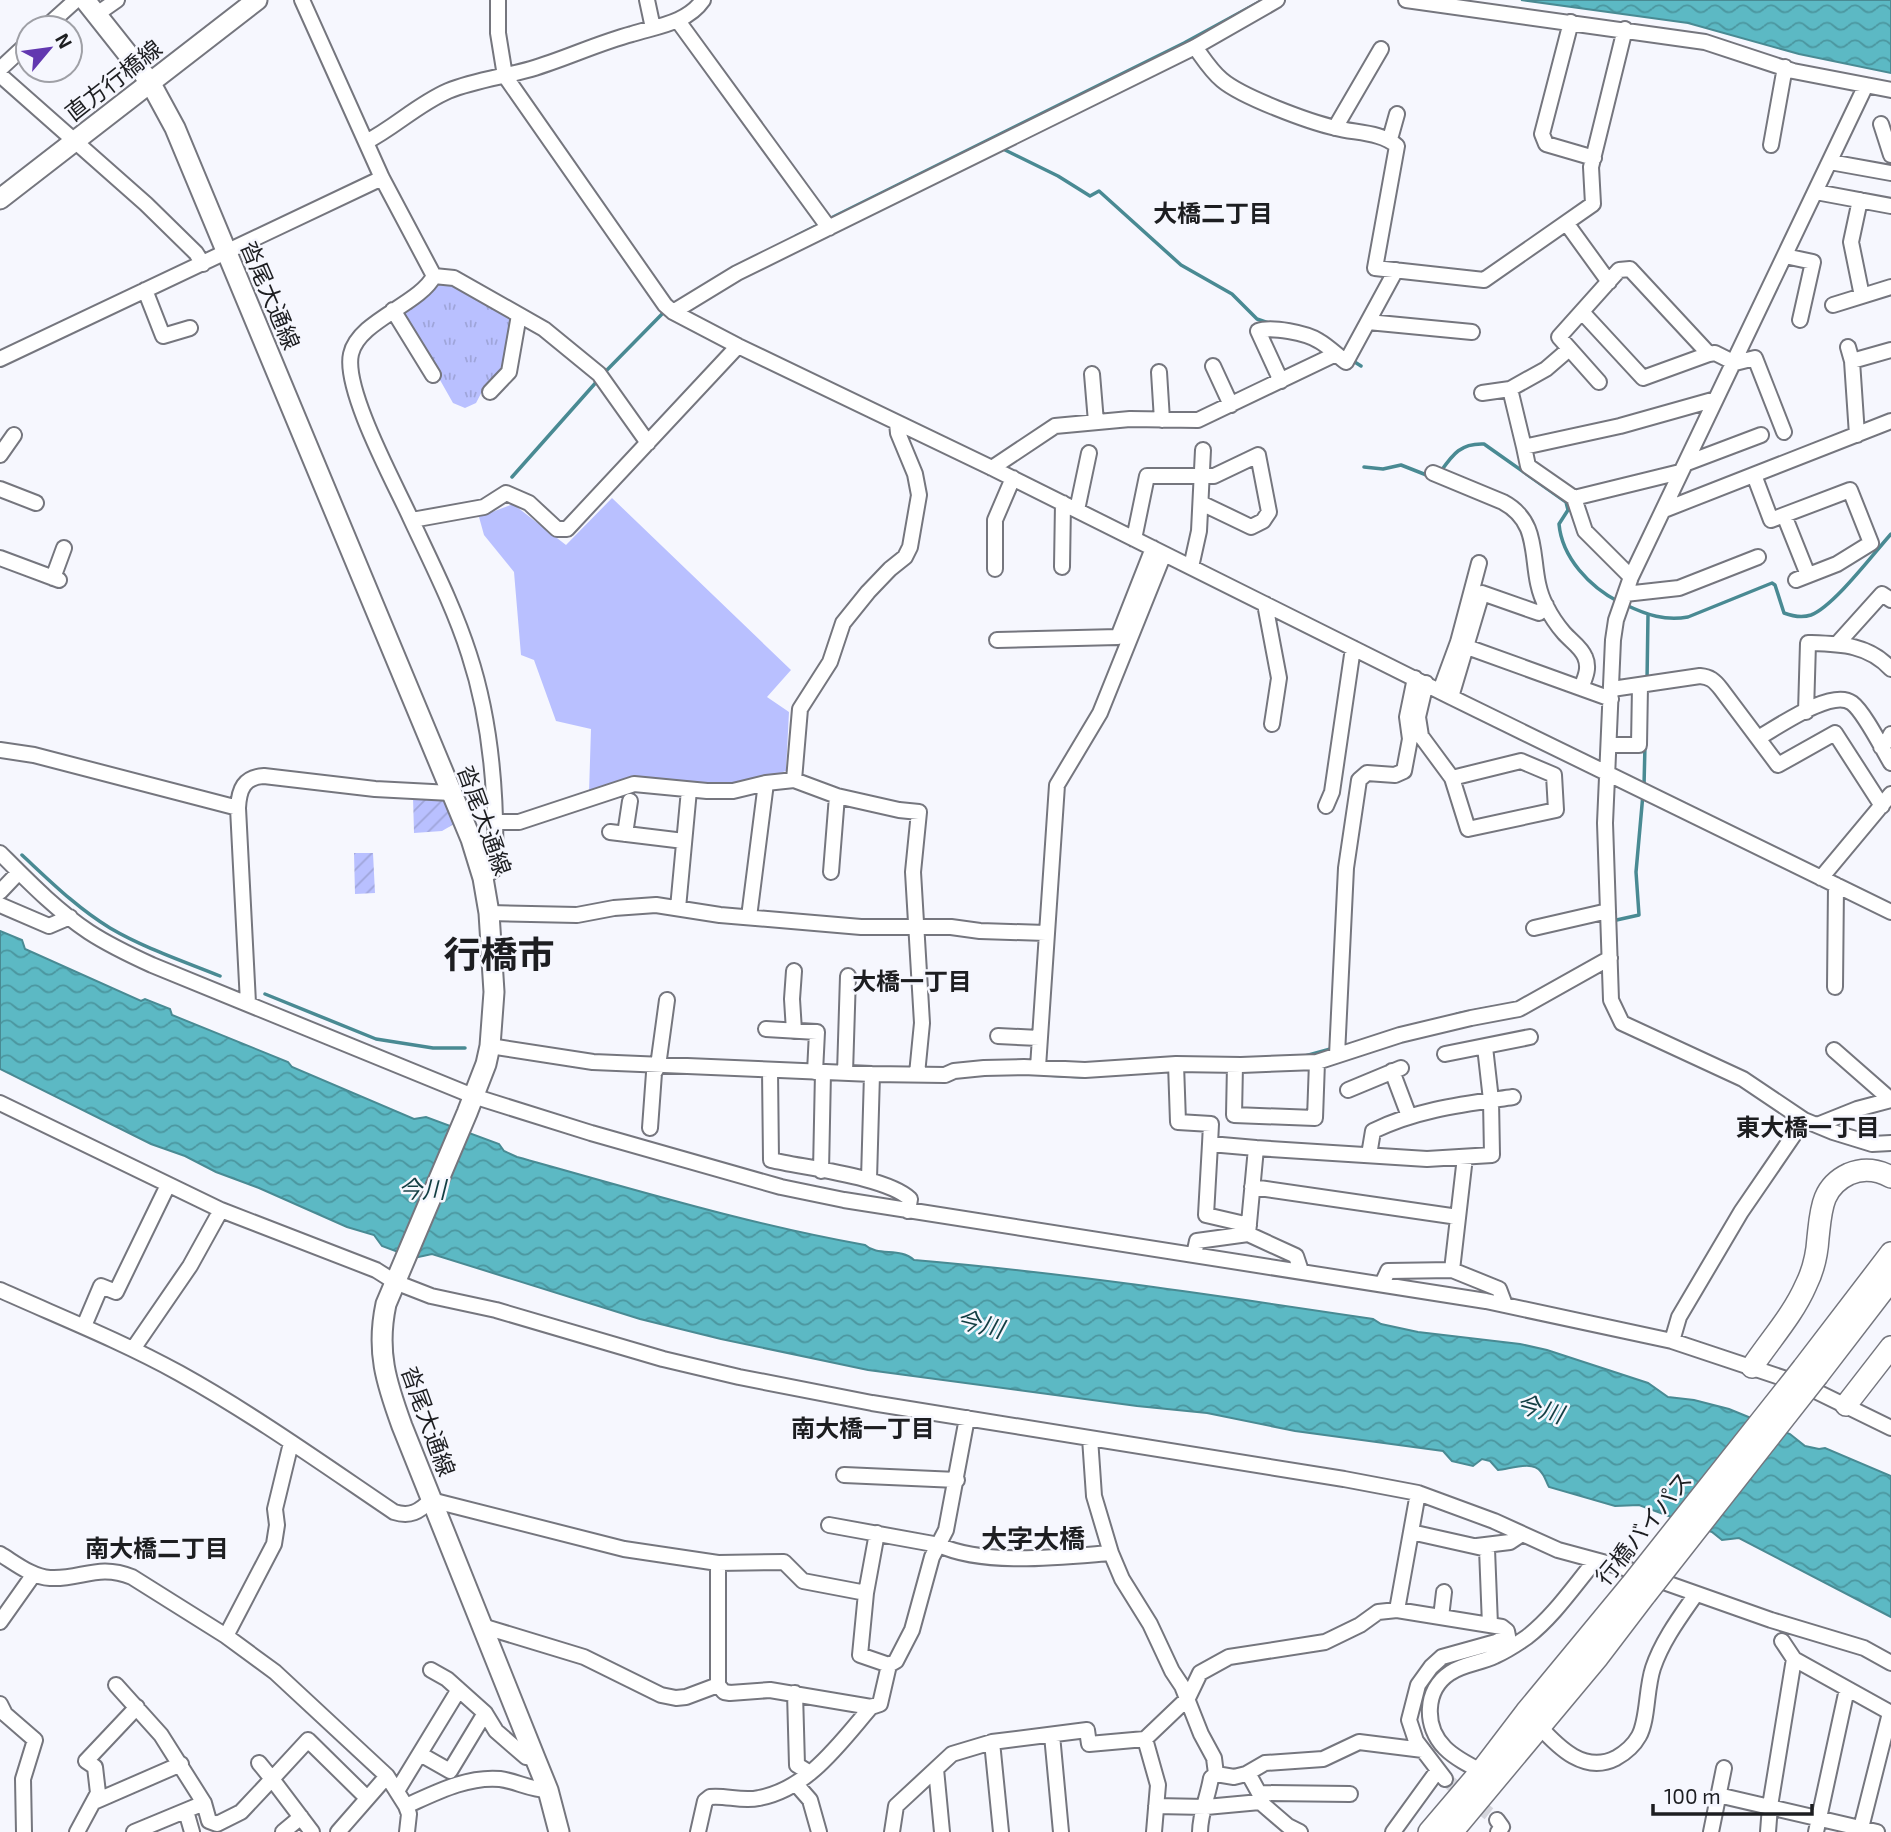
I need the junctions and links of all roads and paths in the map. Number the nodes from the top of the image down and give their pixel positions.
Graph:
1 (76, 0) edge
2 (117, 0) edge
3 (257, 0) edge
4 (302, 0) edge
5 (498, 0) edge
6 (647, 0) edge
7 (703, 0) edge
8 (1277, 0) edge
9 (1406, 0) edge
10 (91, 7) edge
11 (60, 14) edge
12 (678, 21) junction
13 (1571, 22) junction
14 (653, 28) junction
15 (1625, 29) junction
16 (1195, 47) junction
17 (1381, 49) dead end
18 (14, 56) edge
19 (1785, 67) junction
20 (0, 69) edge
21 (0, 75) edge
22 (505, 76) junction
23 (150, 82) junction
24 (1866, 85) junction
25 (1891, 90) edge
26 (1398, 114) dead end
27 (1881, 124) edge
28 (1335, 128) junction
29 (1390, 139) junction
30 (75, 141) junction
31 (366, 142) junction
32 (1771, 145) dead end
33 (1891, 155) edge
34 (1594, 158) junction
35 (1830, 162) junction
36 (1891, 173) edge
37 (382, 178) junction
38 (1816, 191) junction
39 (0, 199) edge
40 (1860, 200) junction
41 (1891, 206) edge
42 (1567, 224) junction
43 (829, 228) junction
44 (227, 253) junction
45 (1785, 256) junction
46 (203, 264) junction
47 (1396, 270) junction
48 (434, 276) junction
49 (1609, 282) junction
50 (1891, 287) edge
51 (145, 290) junction
52 (1862, 296) junction
53 (1833, 305) dead end
54 (393, 310) junction
55 (673, 312) junction
56 (1582, 312) junction
57 (519, 315) junction
58 (1800, 320) dead end
59 (1368, 322) junction
60 (190, 328) dead end
61 (1472, 332) dead end
62 (738, 346) junction
63 (1569, 350) junction
64 (1891, 350) edge
65 (1336, 354) junction
66 (1709, 354) junction
67 (0, 359) edge
68 (1735, 363) junction
69 (1213, 366) dead end
70 (1159, 372) dead end
71 (1092, 374) dead end
72 (433, 375) dead end
73 (1281, 380) junction
74 (1599, 382) dead end
75 (1510, 389) junction
76 (490, 392) dead end
77 (1482, 393) dead end
78 (1716, 399) junction
79 (1231, 405) junction
80 (1162, 420) junction
81 (1891, 421) edge
82 (1096, 422) junction
83 (897, 423) junction
84 (1784, 432) dead end
85 (15, 435) dead end
86 (1761, 435) dead end
87 (1857, 435) junction
88 (648, 443) junction
89 (1524, 447) junction
90 (1203, 450) dead end
91 (1088, 453) dead end
92 (0, 455) edge
93 (992, 468) junction
94 (1683, 468) junction
95 (1433, 473) dead end
96 (1754, 475) junction
97 (1203, 477) junction
98 (1013, 478) junction
99 (0, 489) edge
100 (1574, 498) junction
101 (36, 503) dead end
102 (1063, 503) junction
103 (1201, 503) junction
104 (1077, 510) junction
105 (1664, 510) junction
106 (1784, 515) junction
107 (412, 520) junction
108 (1134, 539) junction
109 (64, 548) dead end
110 (1158, 551) junction
111 (1758, 557) dead end
112 (0, 558) edge
113 (1479, 563) dead end
114 (1062, 567) dead end
115 (1191, 567) junction
116 (995, 569) dead end
117 (1631, 578) junction
118 (1625, 594) junction
119 (1891, 600) edge
120 (1265, 604) junction
121 (1546, 606) junction
122 (997, 640) dead end
123 (1838, 644) junction
124 (1467, 647) junction
125 (1353, 648) junction
126 (1891, 669) edge
127 (1420, 681) junction
128 (1640, 686) junction
129 (1581, 688) junction
130 (1446, 694) junction
131 (1611, 694) junction
132 (1806, 712) junction
133 (1272, 724) dead end
134 (1891, 734) edge
135 (1758, 738) junction
136 (1610, 745) junction
137 (1881, 747) junction
138 (0, 750) edge
139 (1891, 763) edge
140 (1609, 774) junction
141 (1452, 778) junction
142 (794, 780) junction
143 (766, 783) junction
144 (689, 790) junction
145 (451, 793) junction
146 (1891, 793) edge
147 (836, 796) junction
148 (630, 801) dead end
149 (1326, 806) dead end
150 (1881, 806) junction
151 (238, 807) junction
152 (495, 821) junction
153 (610, 832) dead end
154 (625, 834) junction
155 (684, 841) junction
156 (0, 853) edge
157 (19, 872) junction
158 (831, 872) dead end
159 (483, 878) junction
160 (1821, 878) junction
161 (1836, 884) junction
162 (0, 892) edge
163 (0, 905) edge
164 (678, 908) junction
165 (1608, 911) junction
166 (1891, 912) edge
167 (489, 913) junction
168 (70, 917) junction
169 (749, 917) junction
170 (916, 926) junction
171 (1534, 928) dead end
172 (1046, 933) junction
173 (1610, 958) junction
174 (794, 971) dead end
175 (848, 976) dead end
176 (1835, 987) dead end
177 (667, 1000) dead end
178 (248, 1003) junction
179 (766, 1029) dead end
180 (794, 1031) junction
181 (998, 1036) dead end
182 (1531, 1037) dead end
183 (1039, 1038) junction
184 (490, 1046) junction
185 (1485, 1047) junction
186 (1834, 1051) dead end
187 (1445, 1054) dead end
188 (1337, 1055) junction
189 (1317, 1062) junction
190 (1176, 1064) junction
191 (1235, 1065) junction
192 (657, 1066) junction
193 (1038, 1067) junction
194 (770, 1070) junction
195 (819, 1072) junction
196 (845, 1073) junction
197 (872, 1074) junction
198 (917, 1074) junction
199 (1348, 1090) dead end
200 (1513, 1097) dead end
201 (1491, 1100) junction
202 (1891, 1100) edge
203 (0, 1103) edge
204 (470, 1104) junction
205 (1409, 1115) junction
206 (1810, 1123) junction
207 (650, 1128) dead end
208 (1891, 1143) edge
209 (1210, 1144) junction
210 (1256, 1148) junction
211 (1369, 1155) junction
212 (1465, 1157) junction
213 (821, 1171) junction
214 (1891, 1177) edge
215 (869, 1179) junction
216 (168, 1185) junction
217 (1252, 1187) junction
218 (221, 1210) junction
219 (908, 1211) junction
220 (1458, 1217) junction
221 (1249, 1230) junction
222 (1891, 1253) edge
223 (1194, 1255) junction
224 (1452, 1270) junction
225 (1301, 1271) junction
226 (398, 1277) junction
227 (1891, 1280) edge
228 (1382, 1284) junction
229 (0, 1290) edge
230 (1505, 1306) junction
231 (84, 1326) junction
232 (1672, 1341) junction
233 (1891, 1347) edge
234 (133, 1349) junction
235 (1752, 1367) junction
236 (1810, 1371) junction
237 (1846, 1405) junction
238 (967, 1418) junction
239 (1891, 1428) edge
240 (1090, 1438) junction
241 (291, 1443) junction
242 (844, 1475) dead end
243 (957, 1480) junction
244 (1418, 1493) junction
245 (431, 1500) junction
246 (829, 1525) dead end
247 (1411, 1532) junction
248 (877, 1533) junction
249 (1522, 1534) junction
250 (939, 1545) junction
251 (1474, 1546) junction
252 (1111, 1553) junction
253 (0, 1554) edge
254 (1595, 1561) junction
255 (718, 1563) junction
256 (34, 1574) junction
257 (1639, 1590) junction
258 (1444, 1592) dead end
259 (866, 1593) junction
260 (1696, 1594) junction
261 (1397, 1610) junction
262 (1441, 1617) junction
263 (0, 1622) edge
264 (1490, 1625) junction
265 (482, 1626) junction
266 (226, 1636) junction
267 (1782, 1641) dead end
268 (1794, 1659) junction
269 (1891, 1663) edge
270 (889, 1665) junction
271 (430, 1670) dead end
272 (116, 1685) dead end
273 (718, 1685) junction
274 (1847, 1689) junction
275 (458, 1691) junction
276 (795, 1693) junction
277 (1188, 1698) junction
278 (0, 1704) edge
279 (136, 1707) junction
280 (871, 1707) junction
281 (485, 1713) junction
282 (1891, 1713) edge
283 (1539, 1727) junction
284 (1052, 1735) junction
285 (1144, 1739) junction
286 (992, 1742) junction
287 (1423, 1750) junction
288 (420, 1754) junction
289 (535, 1758) junction
290 (259, 1763) dead end
291 (181, 1764) junction
292 (1724, 1768) dead end
293 (936, 1769) junction
294 (1481, 1772) junction
295 (810, 1773) junction
296 (1248, 1773) junction
297 (1216, 1774) junction
298 (387, 1776) junction
299 (272, 1779) junction
300 (796, 1784) junction
301 (548, 1790) junction
302 (397, 1791) junction
303 (1350, 1794) dead end
304 (1718, 1795) junction
305 (1260, 1797) junction
306 (367, 1798) junction
307 (96, 1801) junction
308 (204, 1803) junction
309 (406, 1806) junction
310 (1156, 1806) junction
311 (1770, 1806) junction
312 (1206, 1807) junction
313 (186, 1811) junction
314 (301, 1817) junction
315 (1818, 1825) edge
316 (218, 1828) edge
317 (1861, 1830) edge
318 (24, 1832) edge
319 (76, 1832) edge
320 (134, 1832) edge
321 (192, 1832) edge
322 (283, 1832) edge
323 (313, 1832) edge
324 (338, 1832) edge
325 (407, 1832) edge
326 (559, 1832) edge
327 (698, 1832) edge
328 (819, 1832) edge
329 (892, 1832) edge
330 (942, 1832) edge
331 (1001, 1832) edge
332 (1061, 1832) edge
333 (1154, 1832) edge
334 (1200, 1832) edge
335 (1300, 1832) edge
336 (1393, 1832) edge
337 (1429, 1832) edge
338 (1452, 1832) edge
339 (1711, 1832) edge
340 (1768, 1832) edge
341 (1877, 1832) edge

1 - 11 street
2 - 10 street
3 - 23 main road, 直方行橋線
4 - 31 street
5 - 22 street
6 - 14 street
7 - 12 street
8 - 16 street
9 - 13 street
10 - 23 main road, 沓尾大通線
12 - 14 street
12 - 43 street
13 - 15 street
13 - 34 street
14 - 22 street
15 - 19 street
15 - 34 street
16 - 28 street
16 - 43 street
17 - 28 street
18 - 20 street
19 - 24 street
19 - 32 street
21 - 30 street
22 - 31 street
22 - 55 street
23 - 30 main road, 直方行橋線
23 - 44 main road, 沓尾大通線
24 - 25 street
24 - 35 street
26 - 29 street
27 - 33 street
28 - 29 street
29 - 47 street
30 - 39 main road, 直方行橋線
30 - 46 street
31 - 37 street
34 - 42 street
35 - 36 street
35 - 38 street
37 - 44 street
37 - 48 street
38 - 40 street
38 - 45 street
40 - 41 street
40 - 52 street
42 - 47 street
42 - 49 street
43 - 55 street
44 - 46 street
44 - 145 main road, 沓尾大通線
45 - 58 street
45 - 68 street
46 - 51 street
47 - 59 street
48 - 54 street
48 - 57 street
49 - 56 street
49 - 66 street
50 - 52 street
51 - 60 street
51 - 67 street
52 - 53 street
54 - 72 street
54 - 107 street
55 - 62 street
56 - 63 street
56 - 66 street
57 - 76 street
57 - 88 street
59 - 61 street
59 - 65 street
62 - 83 street
62 - 88 street
63 - 74 street
63 - 75 street
64 - 87 street
65 - 73 street
65 - 73 street
66 - 68 street
68 - 78 street
68 - 84 street
69 - 79 street
70 - 80 street
71 - 82 street
73 - 79 street
75 - 77 street
75 - 89 street
78 - 89 street
78 - 94 street
79 - 80 street
80 - 82 street
81 - 87 street
82 - 93 street
83 - 93 street
83 - 142 street
85 - 92 street
86 - 94 street
87 - 96 street
88 - 107 street
89 - 100 street
90 - 97 street
91 - 104 street
93 - 98 street
94 - 100 street
94 - 105 street
95 - 121 street
96 - 105 street
96 - 106 street
97 - 103 street
97 - 103 street
97 - 108 street
98 - 102 street
98 - 116 street
99 - 101 street
100 - 117 street
102 - 104 street
102 - 114 street
103 - 115 street
104 - 108 street
105 - 117 street
106 - 106 street
107 - 152 street
108 - 110 street
109 - 112 street
110 - 115 street
110 - 122 street
110 - 172 street
111 - 118 street
113 - 130 street
115 - 120 street
117 - 118 street
118 - 131 street
119 - 123 street
120 - 125 street
120 - 133 street
121 - 124 street
121 - 129 street
123 - 126 street
123 - 132 street
124 - 129 street
124 - 130 street
125 - 127 street
125 - 149 street
127 - 130 street
127 - 141 street
127 - 188 street
128 - 131 street
128 - 135 street
128 - 136 street
129 - 131 street
130 - 140 street
131 - 136 street
132 - 135 street
132 - 137 street
134 - 137 street
135 - 150 street
136 - 140 street
137 - 139 street
138 - 151 street
140 - 160 street
140 - 165 street
141 - 141 street
142 - 143 street
142 - 147 street
143 - 144 street
143 - 169 street
144 - 152 street
144 - 155 street
145 - 151 street
145 - 159 main road, 沓尾大通線
146 - 150 street
147 - 158 street
147 - 170 street
148 - 154 street
150 - 160 street
151 - 178 street
152 - 159 street
153 - 154 street
154 - 155 street
155 - 164 street
156 - 157 street
157 - 162 street
157 - 168 street
159 - 167 main road, 沓尾大通線
160 - 161 street
161 - 166 street
161 - 176 street
163 - 168 street
164 - 167 street
164 - 169 street
165 - 171 street
165 - 173 street
167 - 184 main road, 沓尾大通線
168 - 178 street
169 - 170 street
170 - 172 street
170 - 198 street
172 - 183 street
173 - 188 street
173 - 206 street
174 - 180 street
175 - 196 street
177 - 192 street
178 - 204 street
179 - 180 street
180 - 195 street
181 - 183 street
182 - 185 street
183 - 193 street
184 - 192 street
184 - 204 main road, 沓尾大通線
185 - 187 street
185 - 201 street
186 - 202 street
188 - 189 street
189 - 191 street
189 - 191 street
190 - 191 street
190 - 193 street
190 - 209 street
192 - 194 street
192 - 207 street
193 - 198 street
194 - 195 street
194 - 213 street
195 - 196 street
195 - 213 street
196 - 197 street
197 - 198 street
197 - 215 street
199 - 205 street
200 - 201 street
201 - 205 street
201 - 212 street
202 - 206 street
203 - 216 street
204 - 219 street
204 - 226 main road, 沓尾大通線
205 - 211 street
206 - 208 street
206 - 232 street
209 - 210 street
209 - 221 street
210 - 211 street
210 - 217 street
211 - 212 street
212 - 220 street
213 - 215 street
214 - 235 highway
215 - 219 street
216 - 218 street
216 - 231 street
217 - 220 street
217 - 221 street
218 - 226 street
218 - 234 street
219 - 223 street
220 - 224 street
221 - 223 street
221 - 225 street
222 - 236 highway, 行橋バイパス
223 - 225 street
224 - 228 street
224 - 230 street
225 - 228 street
226 - 238 street
226 - 245 main road, 沓尾大通線
227 - 236 highway, 行橋バイパス
228 - 230 street
229 - 231 street
230 - 232 street
231 - 234 street
232 - 235 street
233 - 237 highway
234 - 241 street
235 - 237 street
236 - 257 highway, 行橋バイパス, bridge
237 - 239 street
238 - 240 street
238 - 243 street
240 - 244 street
240 - 252 street
241 - 245 street
241 - 266 street
242 - 243 street
243 - 250 street
244 - 247 street
244 - 249 street
245 - 255 street
245 - 265 main road, 沓尾大通線
246 - 248 street
247 - 251 street
247 - 261 street
248 - 250 street
248 - 259 street
249 - 251 street
249 - 254 street
250 - 252 street
250 - 270 street
251 - 264 street
252 - 277 street
253 - 256 street
254 - 260 street
254 - 294 street
255 - 259 street
255 - 273 street
256 - 263 street
256 - 266 street
257 - 283 highway, 行橋バイパス
257 - 294 highway, 行橋バイパス
258 - 262 street
259 - 270 street
260 - 269 street
260 - 283 street
261 - 262 street
261 - 277 street
262 - 264 street
264 - 287 street
265 - 273 street
265 - 289 main road, 沓尾大通線
266 - 298 street
267 - 268 street
268 - 274 street
268 - 311 street
270 - 280 street
271 - 275 street
272 - 279 street
273 - 276 street
274 - 282 street
274 - 315 street
275 - 281 street
275 - 288 street
276 - 280 street
276 - 295 street
277 - 285 street
277 - 297 street
278 - 318 street
279 - 291 street
279 - 307 street
280 - 295 street
281 - 288 street
281 - 289 street
282 - 317 street
283 - 338 highway, 行橋バイパス
284 - 285 street
284 - 286 street
284 - 332 street
285 - 310 street
286 - 293 street
286 - 331 street
287 - 296 street
287 - 336 street
288 - 302 street
289 - 301 main road, 沓尾大通線
290 - 299 street
291 - 307 street
291 - 308 street
292 - 304 street
293 - 329 street
293 - 330 street
294 - 337 highway, 行橋バイパス
295 - 300 street
296 - 297 street
296 - 305 street
297 - 312 street
298 - 302 street
298 - 306 street
299 - 306 street
299 - 314 street
299 - 316 street
300 - 327 street
300 - 328 street
301 - 309 street
301 - 326 main road, 沓尾大通線
302 - 309 street
303 - 305 street
304 - 311 street
304 - 339 street
305 - 312 street
305 - 335 street
306 - 324 street
307 - 319 street
308 - 313 street
308 - 316 street
309 - 325 street
310 - 312 street
310 - 333 street
311 - 315 street
311 - 340 street
312 - 334 street
313 - 320 street
313 - 321 street
314 - 322 street
314 - 323 street
315 - 317 street
317 - 341 street

